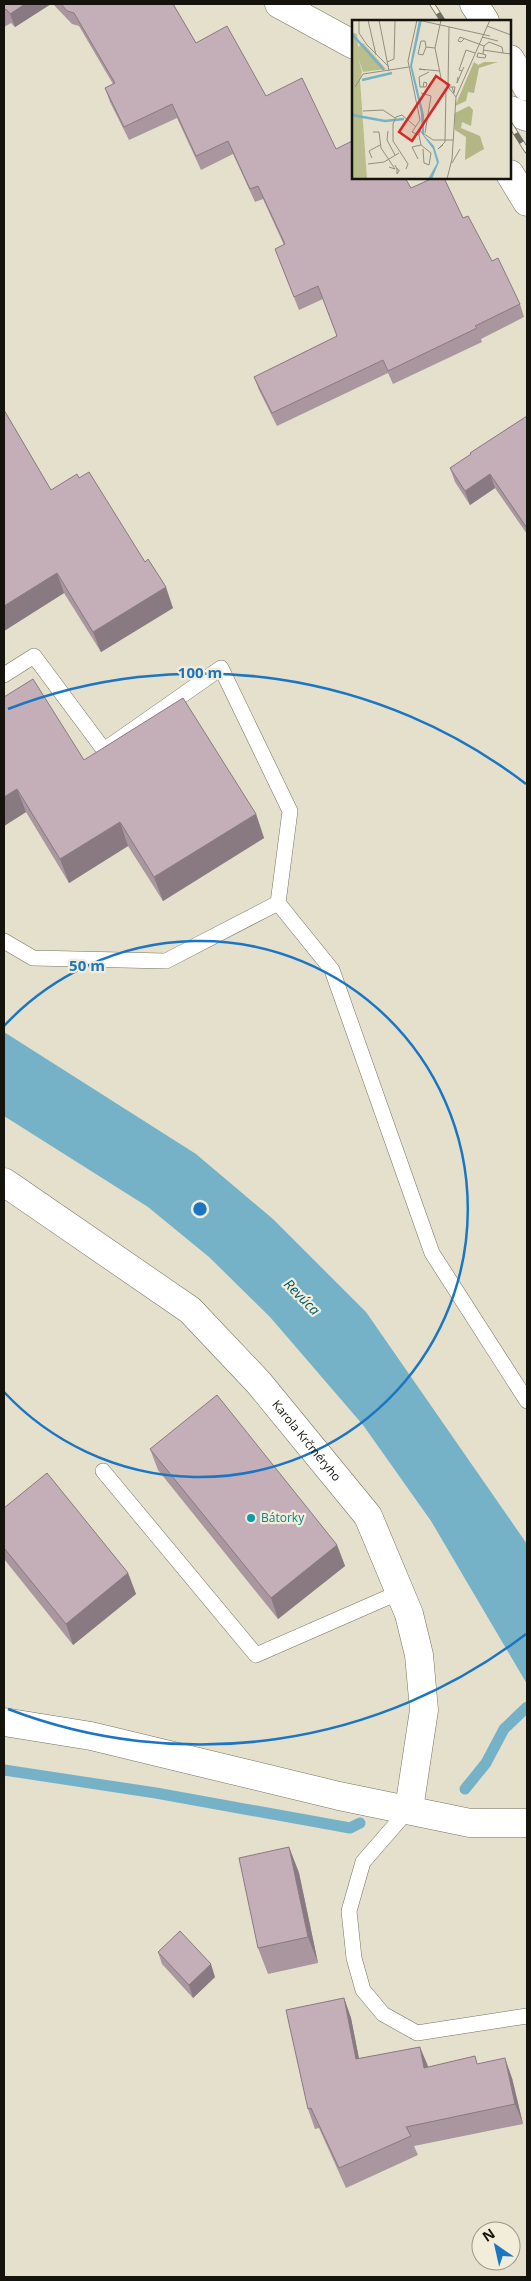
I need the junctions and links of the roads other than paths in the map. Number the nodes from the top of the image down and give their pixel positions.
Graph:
1 (279, 4) edge
2 (474, 4) edge
3 (484, 20) edge
4 (352, 44) edge
5 (511, 61) edge
6 (527, 86) edge
7 (511, 110) edge
8 (527, 117) edge
9 (511, 176) edge
10 (527, 202) edge
11 (4, 675) edge
12 (278, 903) junction
13 (4, 941) edge
14 (4, 1182) edge
15 (527, 1401) edge
16 (103, 1471) dead end
17 (400, 1592) junction
18 (4, 1722) edge
19 (409, 1809) junction
20 (527, 1823) edge
21 (527, 2016) edge

1 - 4 street
2 - 3 street
5 - 6 street
7 - 8 street
9 - 10 street
11 - 12 lane
12 - 13 lane
12 - 15 lane
14 - 17 street, Karola Krčméryho
16 - 17 lane
17 - 19 street, Karola Krčméryho
18 - 19 street
19 - 20 street
19 - 21 lane

